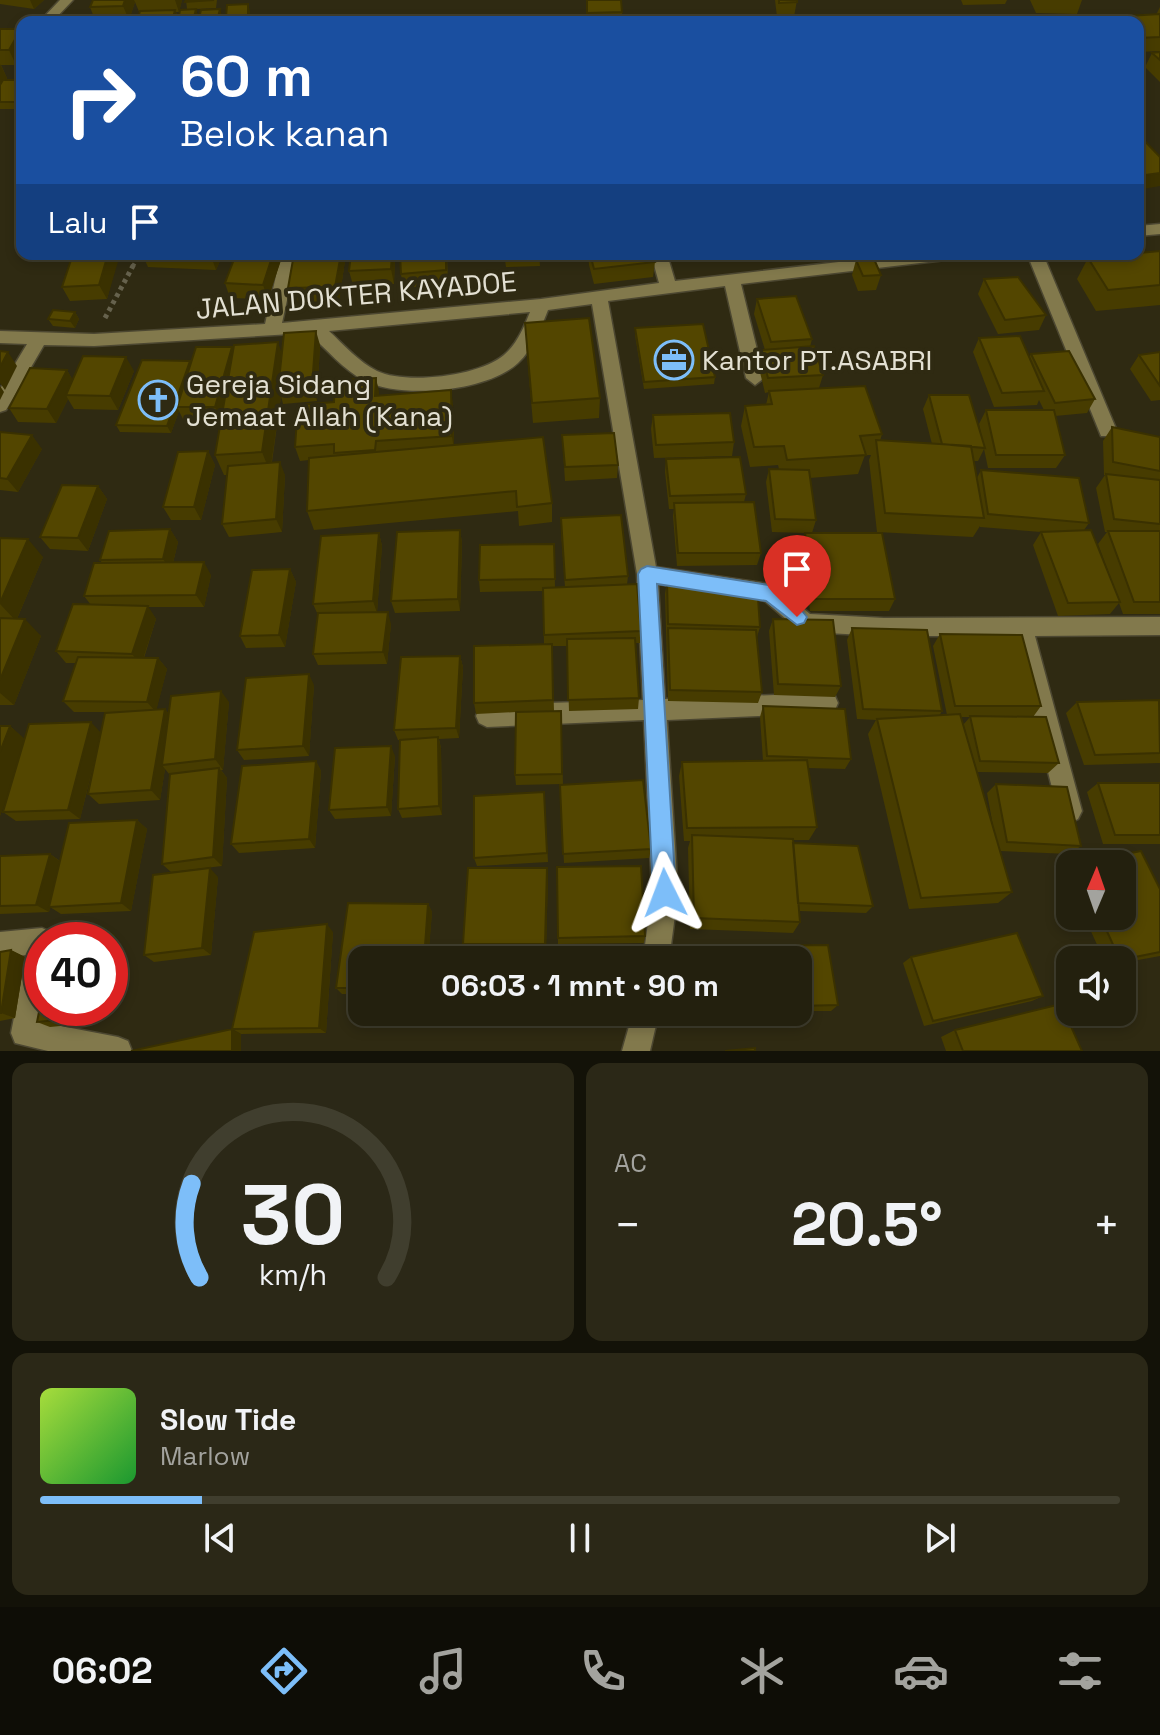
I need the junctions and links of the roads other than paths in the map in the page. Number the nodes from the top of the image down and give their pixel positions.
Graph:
1 (67, 0) edge
2 (51, 16) edge
3 (288, 260) edge
4 (661, 260) edge
5 (906, 260) edge
6 (1038, 260) edge
7 (732, 282) junction
8 (669, 287) junction
9 (599, 298) junction
10 (541, 305) junction
11 (312, 327) junction
12 (272, 330) junction
13 (0, 337) edge
14 (39, 338) junction
15 (755, 378) dead end
16 (0, 405) edge
17 (1108, 431) dead end
18 (647, 574) junction
19 (1160, 626) edge
20 (1022, 628) junction
21 (827, 703) edge
22 (657, 711) junction
23 (487, 716) edge
24 (1073, 822) edge
25 (0, 945) edge
26 (658, 946) edge
27 (642, 1026) edge
28 (118, 1051) edge
29 (636, 1051) edge

1 - 2 street
3 - 12 street
4 - 8 street
5 - 7 street, JALAN DOKTER KAYADOE
6 - 17 street
7 - 8 street, JALAN DOKTER KAYADOE
7 - 15 street
8 - 9 street, JALAN DOKTER KAYADOE
9 - 10 street, JALAN DOKTER KAYADOE
9 - 18 street
10 - 11 street, JALAN DOKTER KAYADOE
10 - 11 street
11 - 12 street, JALAN DOKTER KAYADOE
12 - 14 street, JALAN DOKTER KAYADOE
13 - 14 street, JALAN DOKTER KAYADOE
14 - 16 street
18 - 20 street
18 - 22 street
19 - 20 street
20 - 24 street
21 - 22 street
22 - 23 street
22 - 26 street
25 - 28 street
27 - 29 street

